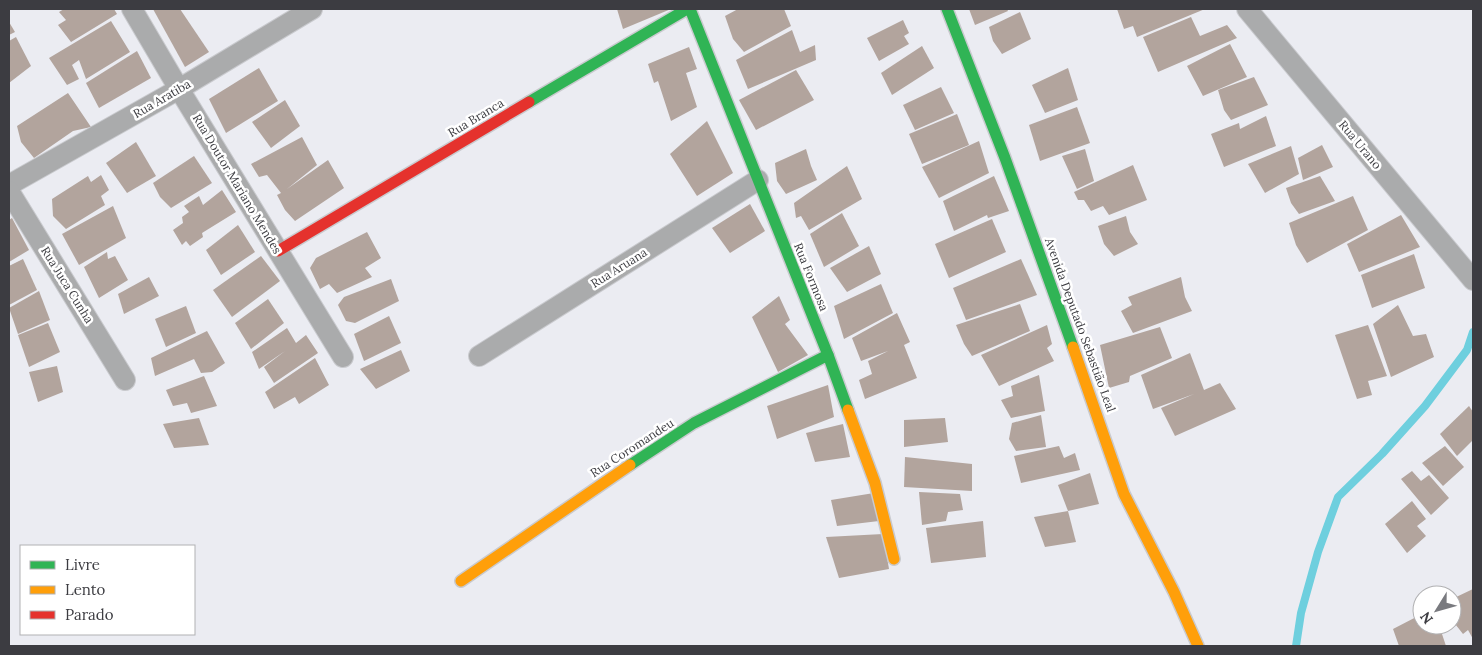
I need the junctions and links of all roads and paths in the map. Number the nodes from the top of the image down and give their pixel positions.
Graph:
1 (132, 9) edge
2 (312, 9) edge
3 (689, 9) edge
4 (947, 9) edge
5 (1247, 9) edge
6 (179, 89) junction
7 (758, 180) junction
8 (9, 184) edge
9 (9, 191) edge
10 (278, 251) junction
11 (1473, 280) edge
12 (828, 355) junction
13 (479, 356) dead end
14 (343, 357) dead end
15 (125, 380) dead end
16 (894, 559) dead end
17 (461, 581) dead end
18 (1198, 646) edge

1 - 6 street, Rua Doutor Mariano Mendes
2 - 6 street, Rua Aratiba
3 - 7 street, Rua Formosa
3 - 10 street, Rua Branca
4 - 18 street, Avenida Deputado Sebastião Leal
5 - 11 street, Rua Urano
6 - 8 street, Rua Aratiba
6 - 10 street, Rua Doutor Mariano Mendes
7 - 12 street, Rua Formosa
7 - 13 street, Rua Aruana
9 - 15 street, Rua Juca Cunha
10 - 14 street, Rua Doutor Mariano Mendes
12 - 16 street, Rua Formosa
12 - 17 street, Rua Coromandeu

